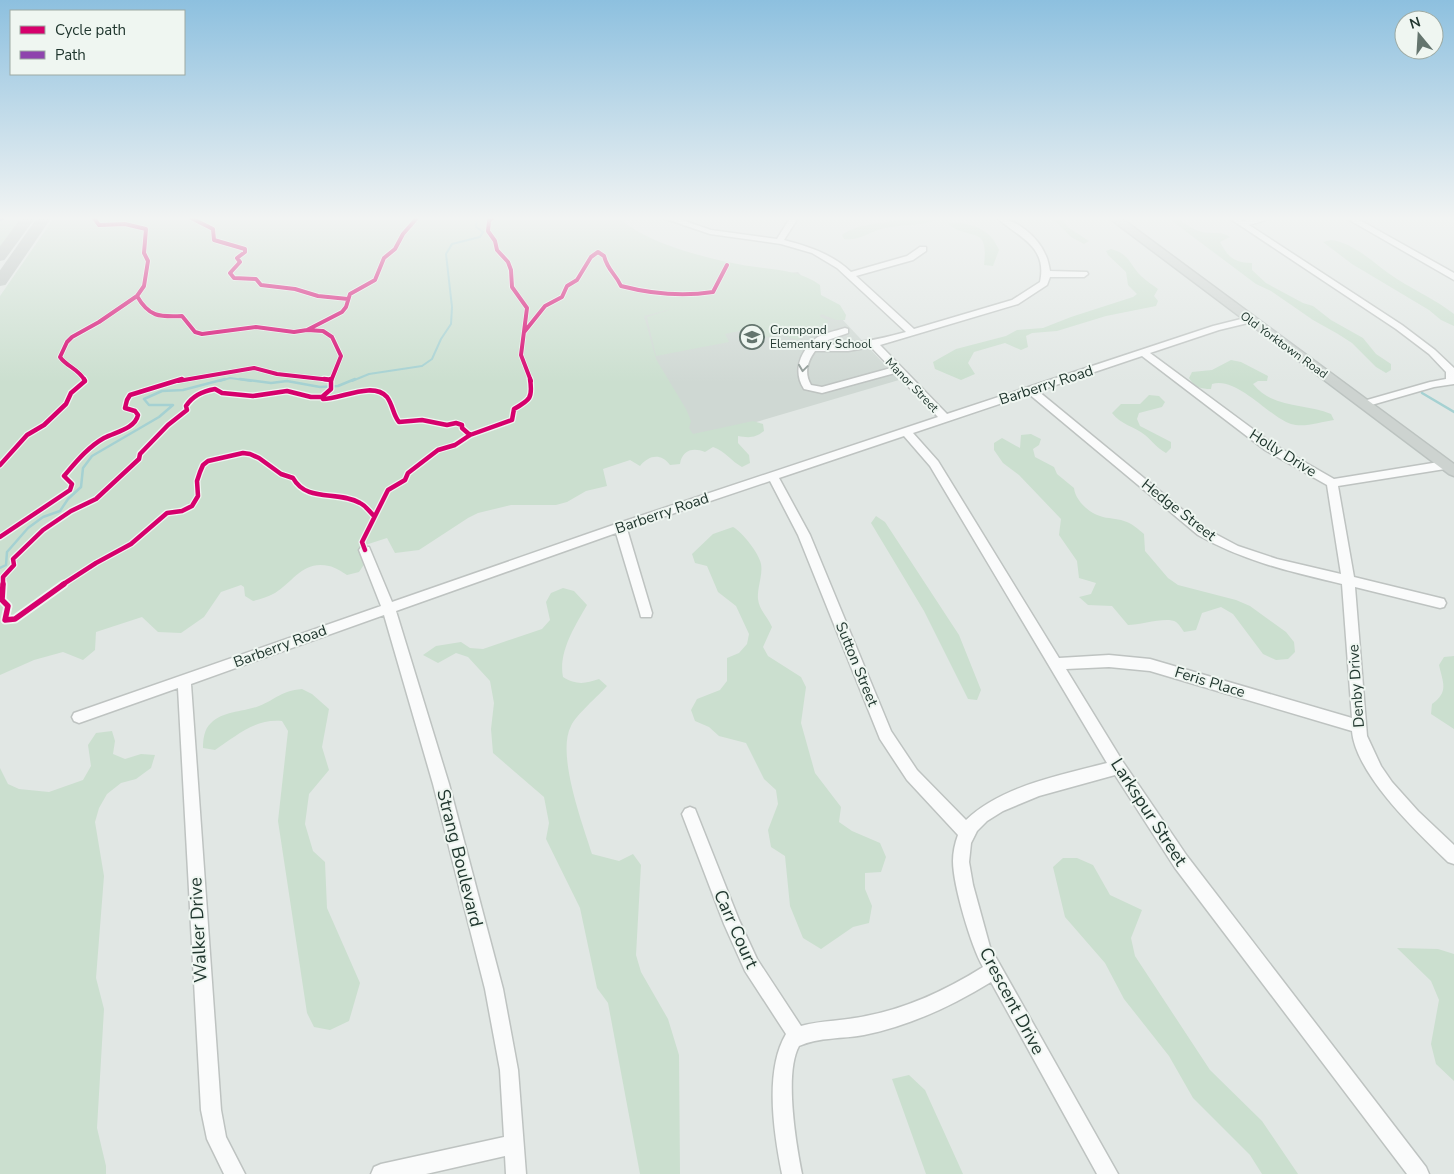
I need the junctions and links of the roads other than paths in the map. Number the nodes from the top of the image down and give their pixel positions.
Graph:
1 (847, 273) edge
2 (858, 273) edge
3 (1187, 273) edge
4 (1316, 273) edge
5 (1046, 274) joint
6 (1084, 274) dead end
7 (850, 275) junction
8 (1249, 320) junction
9 (845, 331) dead end
10 (912, 332) junction
11 (873, 344) junction
12 (812, 348) junction
13 (1144, 352) junction
14 (897, 369) junction
15 (1452, 381) edge
16 (1031, 390) junction
17 (1364, 404) junction
18 (945, 418) junction
19 (906, 431) junction
20 (1450, 468) edge
21 (773, 476) junction
22 (1332, 483) junction
23 (620, 527) junction
24 (365, 550) dead end
25 (1348, 580) junction
26 (1440, 603) dead end
27 (388, 607) junction
28 (646, 613) dead end
29 (1057, 664) junction
30 (184, 680) junction
31 (79, 717) dead end
32 (1359, 727) junction
33 (1118, 767) junction
34 (690, 814) dead end
35 (968, 833) junction
36 (1454, 856) edge
37 (993, 970) junction
38 (798, 1037) junction
39 (515, 1144) junction
40 (235, 1174) edge
41 (381, 1174) edge
42 (516, 1174) edge
43 (792, 1174) edge
44 (1108, 1174) edge
45 (1419, 1174) edge

1 - 7 street
2 - 7 street
3 - 8 main road, Old Yorktown Road
4 - 15 street
5 - 6 street
5 - 10 street, Manor Street
7 - 10 street
8 - 13 street, Barberry Road
8 - 17 main road, Old Yorktown Road
9 - 12 street
10 - 11 street, Manor Street
11 - 12 street
11 - 14 street, Manor Street
12 -> 14 street
13 - 16 street, Barberry Road
13 - 22 street, Holly Drive
14 - 18 street, Manor Street
15 - 17 street
16 - 18 street, Barberry Road
16 - 25 street, Hedge Street
17 - 20 main road, Old Yorktown Road
18 - 19 street, Barberry Road
19 - 21 street, Barberry Road
19 - 29 street, Larkspur Street
20 - 22 street, Holly Drive
21 - 23 street, Barberry Road
21 - 35 street, Sutton Street
22 - 25 street, Denby Drive
23 - 27 street, Barberry Road
23 - 28 street
24 - 27 street, Strang Boulevard
25 - 26 street, Hedge Street
25 - 32 street, Denby Drive
27 - 30 street, Barberry Road
27 - 39 street, Strang Boulevard
29 - 32 street, Feris Place
29 - 33 street, Larkspur Street
30 - 31 street, Barberry Road
30 - 40 street, Walker Drive
32 - 36 street, Denby Drive
33 - 35 street, Crescent Drive
33 - 45 street, Larkspur Street
34 - 38 street, Carr Court
35 - 37 street, Crescent Drive
37 - 38 street
37 - 44 street, Crescent Drive
38 - 43 street
39 - 41 street
39 - 42 street, Strang Boulevard

